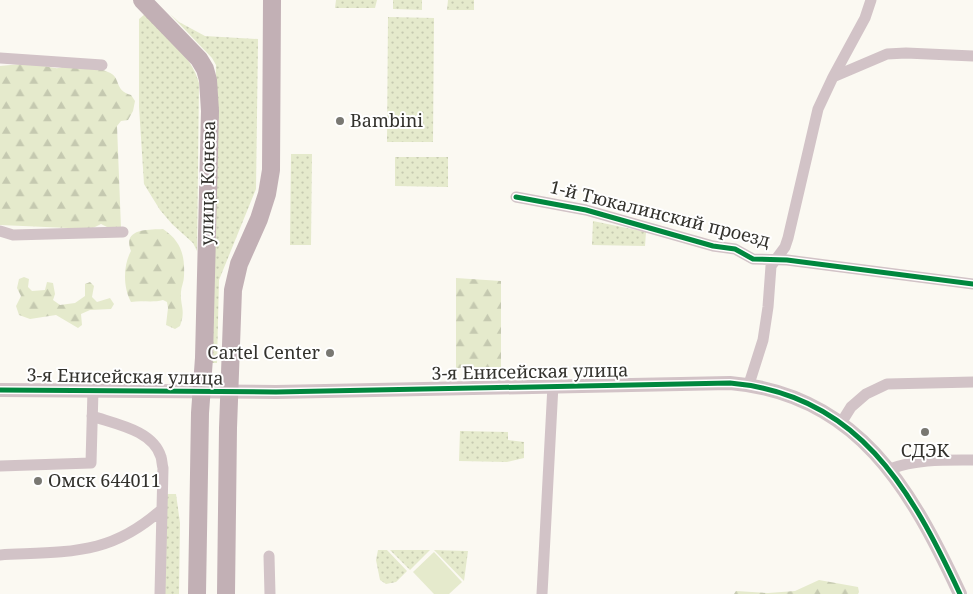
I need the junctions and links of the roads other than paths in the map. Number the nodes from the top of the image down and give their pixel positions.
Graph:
1 (142, 0) edge
2 (272, 0) edge
3 (871, 0) edge
4 (973, 56) edge
5 (0, 58) edge
6 (102, 65) dead end
7 (833, 76) junction
8 (516, 197) dead end
9 (0, 231) edge
10 (123, 232) dead end
11 (774, 260) junction
12 (973, 284) edge
13 (973, 382) edge
14 (749, 384) junction
15 (552, 385) junction
16 (0, 390) edge
17 (93, 390) junction
18 (202, 391) junction
19 (229, 392) junction
20 (92, 416) junction
21 (841, 423) junction
22 (973, 460) edge
23 (0, 466) edge
24 (890, 469) junction
25 (161, 510) junction
26 (0, 555) edge
27 (269, 556) dead end
28 (160, 594) edge
29 (197, 594) edge
30 (226, 594) edge
31 (270, 594) edge
32 (542, 594) edge
33 (960, 594) edge

1 - 18 main road, улица Конева
2 - 19 main road
3 - 7 street
4 - 7 street
5 - 6 street
7 - 11 street
8 - 11 street, 1-й Тюкалинский проезд
9 - 10 street
11 - 12 street, 1-й Тюкалинский проезд
11 - 14 street
13 - 21 street
14 - 15 street, 3-я Енисейская улица
14 - 21 street, 3-я Енисейская улица
15 - 19 street, 3-я Енисейская улица
15 - 32 street
16 - 17 street, 3-я Енисейская улица
17 - 18 street, 3-я Енисейская улица
17 - 20 street
18 - 19 street, 3-я Енисейская улица
18 - 29 main road, улица Конева
19 - 30 main road
20 - 23 street
20 - 25 street
21 - 24 street, 3-я Енисейская улица
22 - 24 street
24 - 33 street, 3-я Енисейская улица
25 - 26 street
25 - 28 street
27 - 31 street

